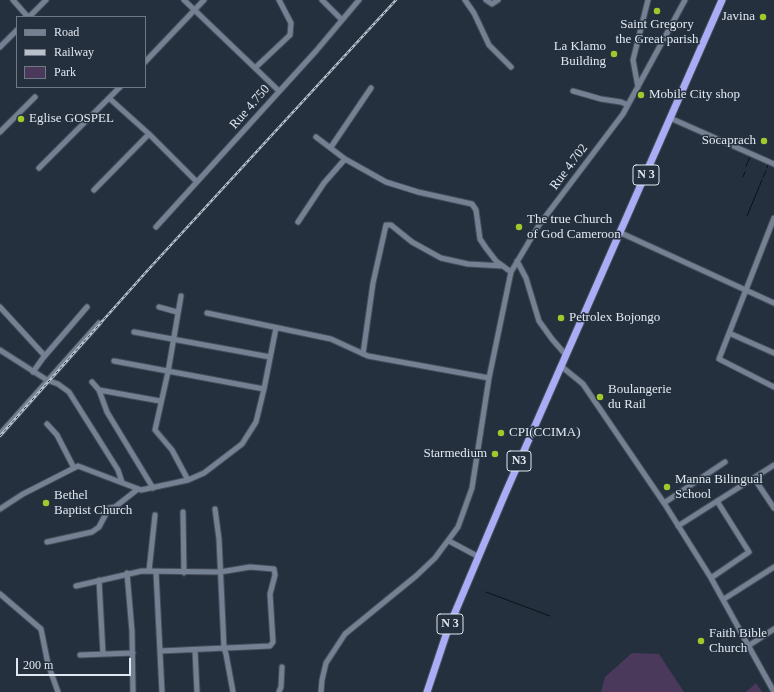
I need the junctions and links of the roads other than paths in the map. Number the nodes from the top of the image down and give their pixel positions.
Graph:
1 (13, 0) edge
2 (46, 0) edge
3 (184, 0) edge
4 (204, 0) edge
5 (279, 0) edge
6 (322, 0) edge
7 (359, 0) edge
8 (465, 0) edge
9 (486, 0) edge
10 (498, 0) edge
11 (648, 0) edge
12 (685, 0) edge
13 (717, 0) edge
14 (722, 0) edge
15 (194, 10) junction
16 (28, 16) edge
17 (30, 16) edge
18 (342, 20) junction
19 (16, 31) edge
20 (0, 47) edge
21 (696, 54) junction
22 (146, 61) edge
23 (255, 68) junction
24 (511, 68) dead end
25 (638, 87) junction
26 (119, 88) edge
27 (371, 88) dead end
28 (279, 91) junction
29 (573, 91) dead end
30 (35, 97) dead end
31 (109, 98) junction
32 (628, 105) junction
33 (670, 118) junction
34 (0, 132) edge
35 (148, 134) junction
36 (316, 137) dead end
37 (331, 146) junction
38 (345, 159) junction
39 (774, 164) edge
40 (39, 168) dead end
41 (198, 182) junction
42 (94, 190) dead end
43 (632, 200) junction
44 (774, 218) edge
45 (298, 222) dead end
46 (156, 227) dead end
47 (621, 233) junction
48 (517, 261) junction
49 (503, 266) junction
50 (511, 272) junction
51 (745, 290) junction
52 (181, 296) dead end
53 (774, 302) edge
54 (0, 307) edge
55 (87, 307) dead end
56 (159, 307) dead end
57 (177, 312) junction
58 (207, 313) dead end
59 (99, 323) dead end
60 (276, 328) junction
61 (134, 332) dead end
62 (729, 333) junction
63 (173, 338) junction
64 (566, 352) junction
65 (774, 352) edge
66 (1, 354) edge
67 (362, 354) junction
68 (44, 355) junction
69 (270, 356) junction
70 (114, 361) dead end
71 (561, 366) junction
72 (33, 372) junction
73 (168, 372) junction
74 (489, 378) junction
75 (47, 380) junction
76 (92, 382) dead end
77 (774, 387) edge
78 (264, 389) junction
79 (99, 390) junction
80 (160, 401) junction
81 (47, 424) dead end
82 (0, 434) edge
83 (725, 462) dead end
84 (774, 464) edge
85 (74, 468) junction
86 (754, 478) junction
87 (188, 480) junction
88 (122, 482) junction
89 (153, 488) junction
90 (138, 489) junction
91 (717, 501) junction
92 (664, 503) junction
93 (774, 508) edge
94 (0, 509) edge
95 (215, 509) dead end
96 (183, 512) dead end
97 (155, 515) dead end
98 (678, 526) junction
99 (449, 541) junction
100 (47, 542) dead end
101 (479, 557) junction
102 (774, 567) edge
103 (149, 571) junction
104 (156, 572) junction
105 (220, 572) junction
106 (127, 573) junction
107 (184, 573) junction
108 (712, 578) junction
109 (99, 580) junction
110 (76, 586) dead end
111 (0, 594) edge
112 (724, 599) junction
113 (774, 629) edge
114 (748, 646) junction
115 (224, 648) junction
116 (195, 650) junction
117 (160, 651) junction
118 (132, 653) junction
119 (103, 654) junction
120 (80, 655) dead end
121 (282, 667) dead end
122 (58, 692) edge
123 (133, 692) edge
124 (162, 692) edge
125 (197, 692) edge
126 (232, 692) edge
127 (279, 692) edge
128 (321, 692) edge
129 (427, 692) edge
130 (774, 692) edge

1 - 16 street
2 - 17 street
3 - 15 street
4 - 15 street
5 - 23 street
6 - 18 street
7 - 18 street, Rue 4.750
8 - 24 street
9 - 10 street
11 - 25 street
12 - 25 street, Rue 4.702
13 - 21 highway, N 3
14 - 21 highway, N 3
15 - 22 street
15 - 23 street
18 - 28 street, Rue 4.750
19 - 20 street
21 - 33 highway, N 3
21 - 43 highway, N 3
23 - 28 street
25 - 32 street, Rue 4.702
26 - 31 street
27 - 37 street
28 - 41 street, Rue 4.750
29 - 32 street
30 - 34 street
31 - 35 street
31 - 40 street
32 - 48 street, Rue 4.702
33 - 39 street
33 - 43 highway, N 3
35 - 41 street
35 - 42 street
36 - 37 street
37 - 38 street
38 - 45 street
38 - 49 street
41 - 46 street, Rue 4.750
43 - 47 highway, N 3
43 - 64 highway, N 3
44 - 51 street
47 - 51 street
47 - 64 highway, N 3
48 - 50 street, Rue 4.702
48 - 64 street
49 - 50 street
49 - 67 street
50 - 74 street, Rue 4.702
51 - 53 street
51 - 62 street
52 - 57 street
54 - 68 street
55 - 68 street
56 - 57 street
57 - 63 street
58 - 60 street
59 - 75 street
60 - 67 street
60 - 69 street
61 - 63 street
62 - 65 street
62 - 77 street
63 - 69 street
63 - 73 street
64 - 71 highway, N 3
66 - 72 street
67 - 74 street
68 - 72 street
69 - 78 street
70 - 73 street
71 - 92 street
71 - 101 highway, N3
72 - 75 street
73 - 78 street
73 - 80 street
74 - 99 street, Rue 4.702
75 - 82 street
75 - 88 street
76 - 79 street
78 - 87 street
79 - 80 street
79 - 89 street
80 - 87 street
81 - 85 street
83 - 92 street
84 - 86 street
85 - 88 street
85 - 94 street
86 - 91 street
86 - 93 street
87 - 89 street
88 - 90 street
89 - 90 street
90 - 100 street
91 - 98 street
91 - 108 street
92 - 98 street
95 - 105 street
96 - 107 street
97 - 103 street
98 - 108 street
99 - 101 street
99 - 128 street, Rue 4.702
101 - 129 highway, N 3
102 - 112 street
103 - 104 street
103 - 106 street
104 - 107 street
104 - 117 street
105 - 107 street
105 - 115 street
105 - 115 street
106 - 109 street
106 - 118 street
108 - 112 street
109 - 110 street
109 - 119 street
111 - 122 street
112 - 114 street
113 - 114 street
114 - 130 street
115 - 116 street
115 - 126 street
116 - 117 street
116 - 125 street
117 - 124 street
118 - 119 street
118 - 123 street
119 - 120 street
121 - 127 street

